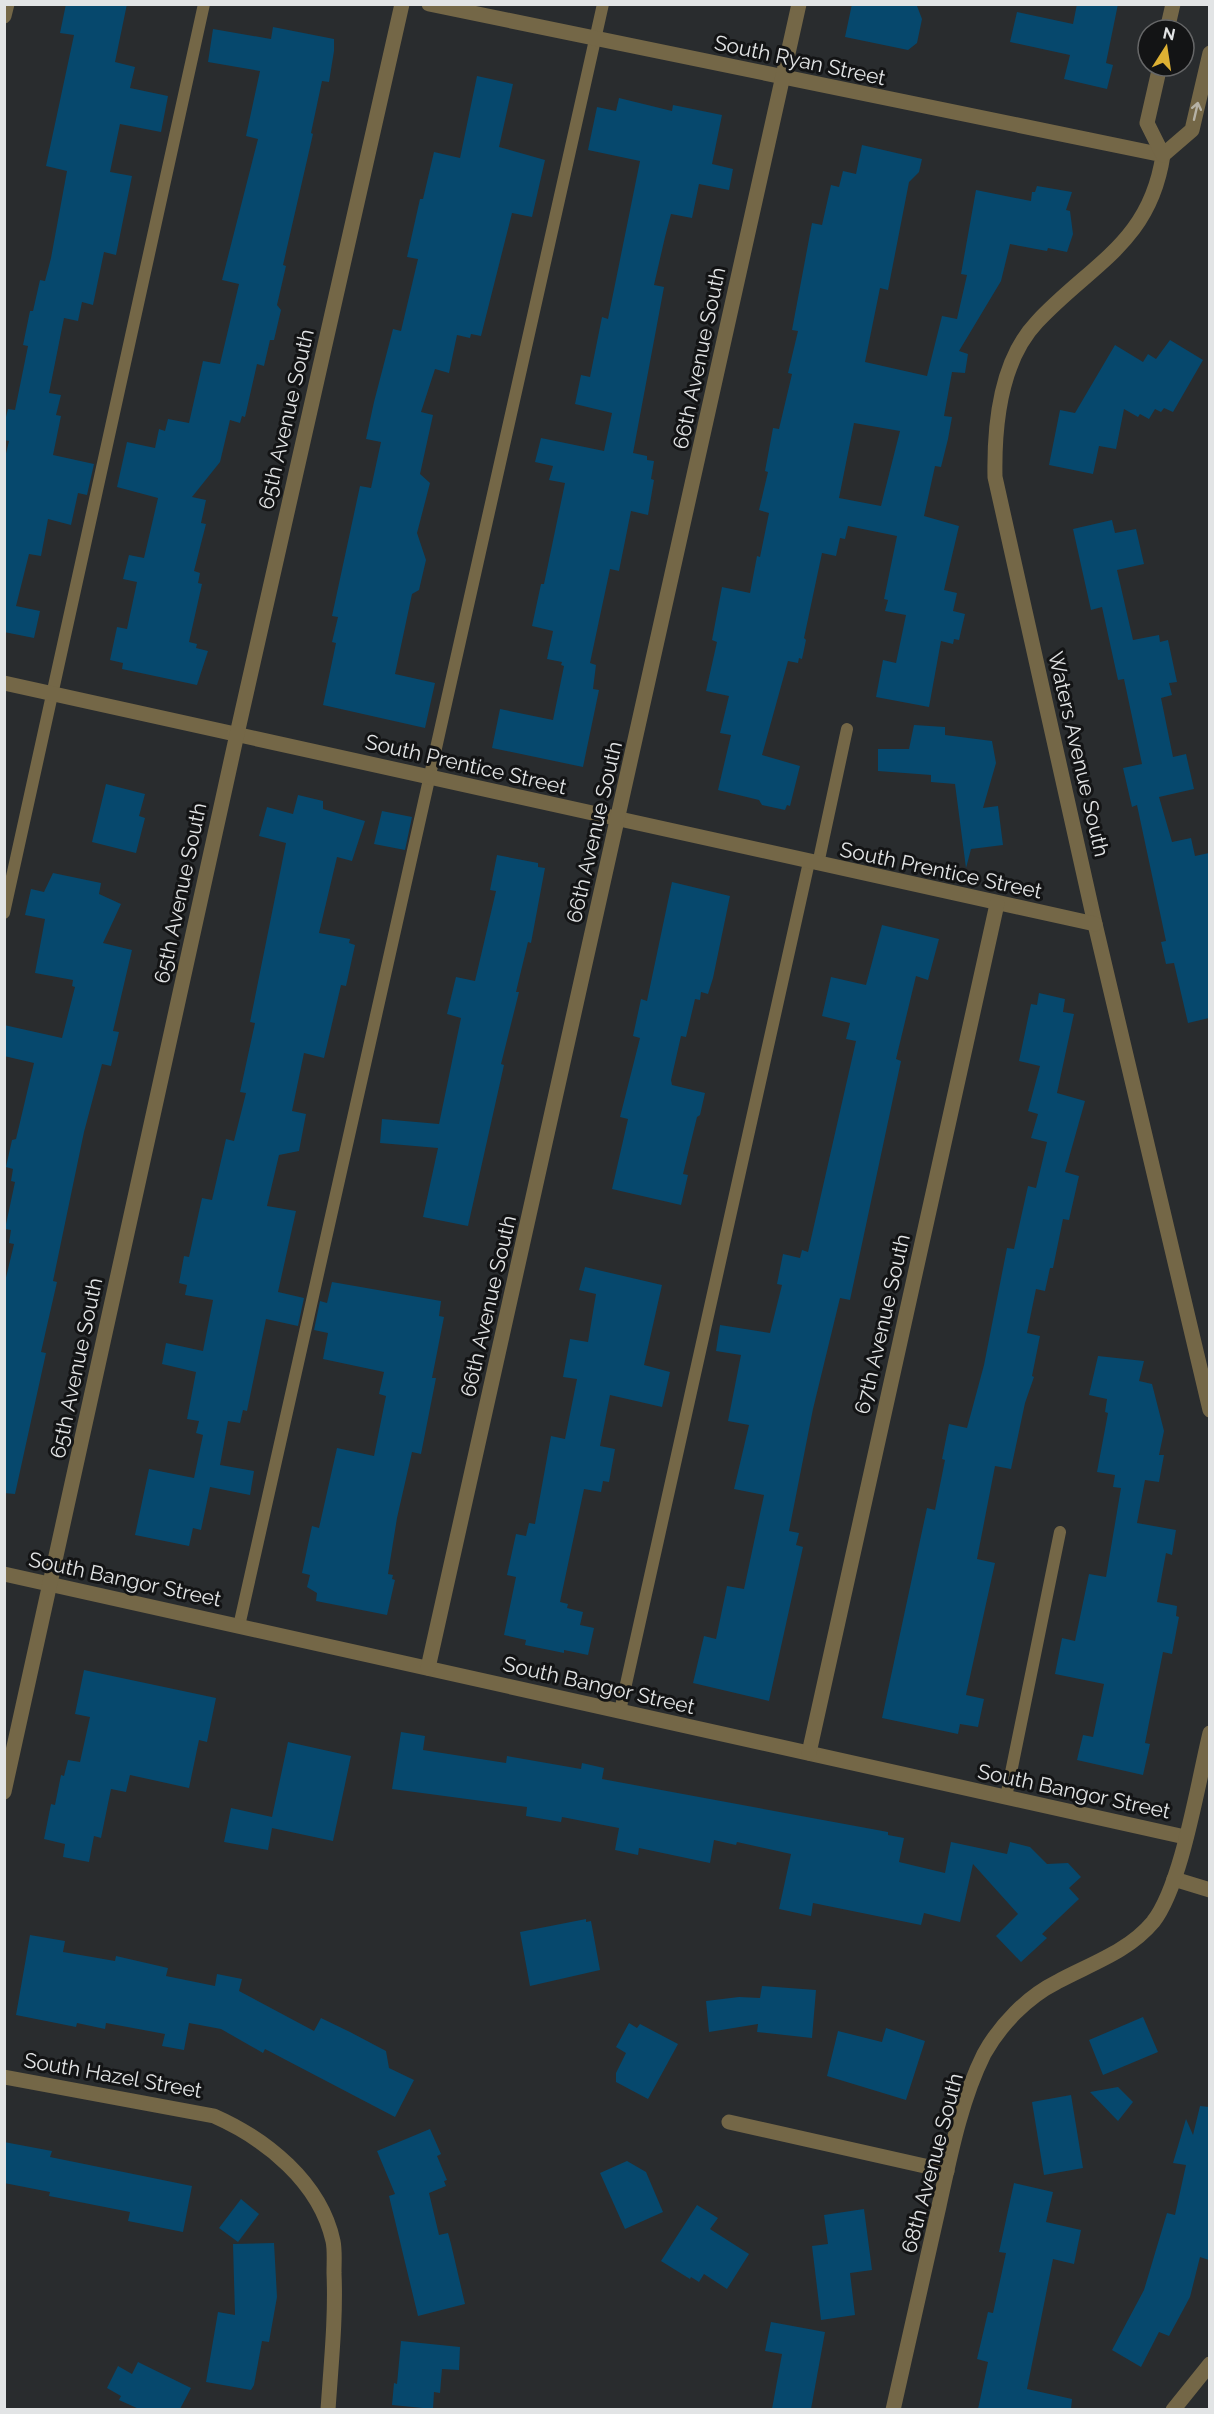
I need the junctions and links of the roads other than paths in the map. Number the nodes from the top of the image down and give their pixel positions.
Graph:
1 (7, 4) edge
2 (204, 4) edge
3 (402, 4) edge
4 (429, 4) edge
5 (603, 4) edge
6 (799, 4) edge
7 (4, 16) edge
8 (595, 39) junction
9 (1209, 53) edge
10 (1157, 78) edge
11 (783, 79) junction
12 (1162, 155) junction
13 (4, 683) edge
14 (55, 694) junction
15 (847, 729) dead end
16 (237, 734) junction
17 (429, 778) junction
18 (619, 820) junction
19 (814, 863) junction
20 (997, 904) junction
21 (4, 913) edge
22 (1095, 924) junction
23 (1209, 1410) edge
24 (1060, 1532) dead end
25 (4, 1574) edge
26 (51, 1585) junction
27 (239, 1626) junction
28 (428, 1668) junction
29 (620, 1711) junction
30 (1209, 1733) edge
31 (809, 1753) junction
32 (4, 1792) edge
33 (1006, 1797) junction
34 (1185, 1837) junction
35 (1174, 1879) junction
36 (1209, 1890) edge
37 (4, 2077) edge
38 (729, 2122) dead end
39 (947, 2170) junction
40 (1209, 2364) edge
41 (328, 2409) edge
42 (892, 2409) edge
43 (1173, 2409) edge

1 - 7 street
2 - 14 lane
3 - 16 street, 65th Avenue South
4 - 8 street, South Ryan Street
5 - 8 lane
6 - 11 street, 66th Avenue South
8 - 11 street, South Ryan Street
8 - 17 lane
12 -> 9 street
10 - 12 street
11 - 12 street, South Ryan Street
11 - 18 street, 66th Avenue South
12 - 22 street, Waters Avenue South
13 - 14 street, South Prentice Street
14 - 16 street, South Prentice Street
14 - 21 lane
15 - 19 lane
16 - 17 street, South Prentice Street
16 - 26 street, 65th Avenue South
17 - 18 street, South Prentice Street
17 - 27 lane
18 - 19 street, South Prentice Street
18 - 28 street, 66th Avenue South
19 - 20 street, South Prentice Street
19 - 29 lane
20 - 22 street, South Prentice Street
20 - 31 street, 67th Avenue South
22 - 23 street, Waters Avenue South
24 - 33 lane
25 - 26 street, South Bangor Street
26 - 27 street, South Bangor Street
26 - 32 street, 65th Avenue South
27 - 28 street, South Bangor Street
28 - 29 street, South Bangor Street
29 - 31 street, South Bangor Street
30 - 34 street
31 - 33 street, South Bangor Street
33 - 34 street, South Bangor Street
34 - 35 street, 68th Avenue South
35 - 36 street
35 - 39 street, 68th Avenue South
37 - 41 street, South Hazel Street
38 - 39 street
39 - 42 street, 68th Avenue South
40 - 43 street

